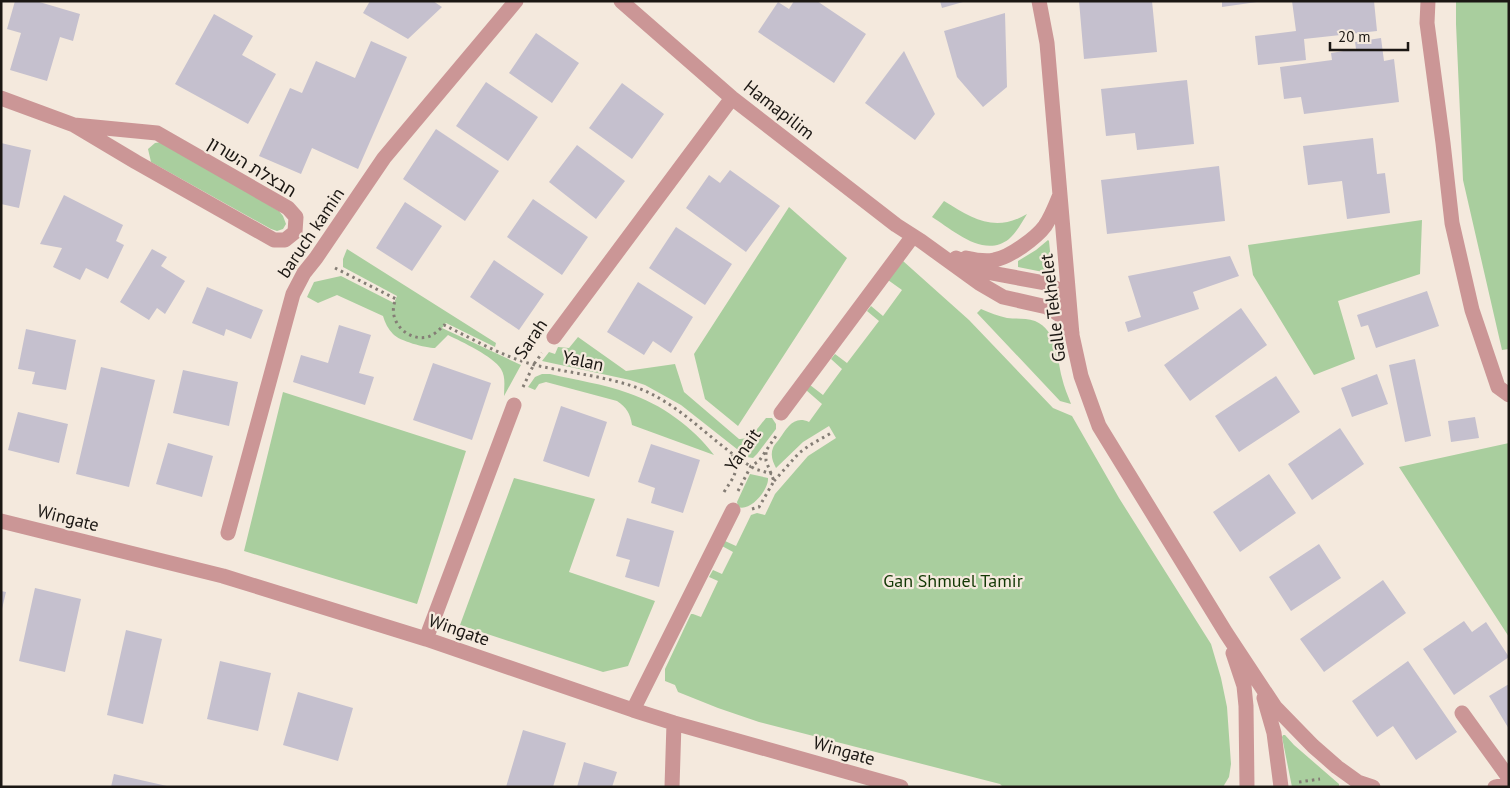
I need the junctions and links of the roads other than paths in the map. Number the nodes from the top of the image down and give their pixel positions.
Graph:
1 (516, 1) edge
2 (621, 1) edge
3 (1039, 1) edge
4 (1428, 1) edge
5 (1, 98) edge
6 (732, 98) junction
7 (74, 125) junction
8 (1060, 196) junction
9 (917, 238) junction
10 (944, 253) junction
11 (1071, 311) junction
12 (1072, 335) junction
13 (554, 338) road end
14 (1509, 395) edge
15 (514, 405) road end
16 (781, 413) road end
17 (733, 506) road end
18 (1, 521) edge
19 (228, 533) dead end
20 (1226, 633) junction
21 (426, 638) junction
22 (1257, 680) junction
23 (1246, 706) junction
24 (633, 710) junction
25 (1462, 713) dead end
26 (674, 723) junction
27 (1509, 778) edge
28 (1509, 784) edge
29 (1286, 785) edge
30 (672, 787) edge
31 (901, 787) edge
32 (1247, 787) edge
33 (1253, 787) edge
34 (1373, 787) edge
35 (1495, 787) edge

1 - 19 street, baruch kamin
2 - 6 street, Hamapilim
3 - 8 street, Galle Tekhelet
4 - 14 street
5 - 7 street, חבצלת השרון
6 - 9 street, Hamapilim
6 - 13 street, Sarah
7 - 7 street, חבצלת השרון
8 - 10 street, Hamapilim
8 - 11 street, Galle Tekhelet
9 - 10 street, Hamapilim
9 - 12 street, Hamapilim
9 - 16 street
10 - 11 street, Hamapilim
11 - 12 street, Galle Tekhelet
12 - 20 street, Galle Tekhelet
15 - 21 street
17 - 24 street
18 - 21 street, Wingate
20 - 22 street, Galle Tekhelet
20 - 23 street, Galle Tekhelet
21 - 24 street, Wingate
22 - 29 street, Galle Tekhelet
22 - 34 street, Galle Tekhelet
23 - 32 street, Galle Tekhelet
23 - 33 street, Galle Tekhelet
24 - 26 street, Wingate
25 - 27 street
26 - 30 street
26 - 31 street, Wingate
28 - 35 street

